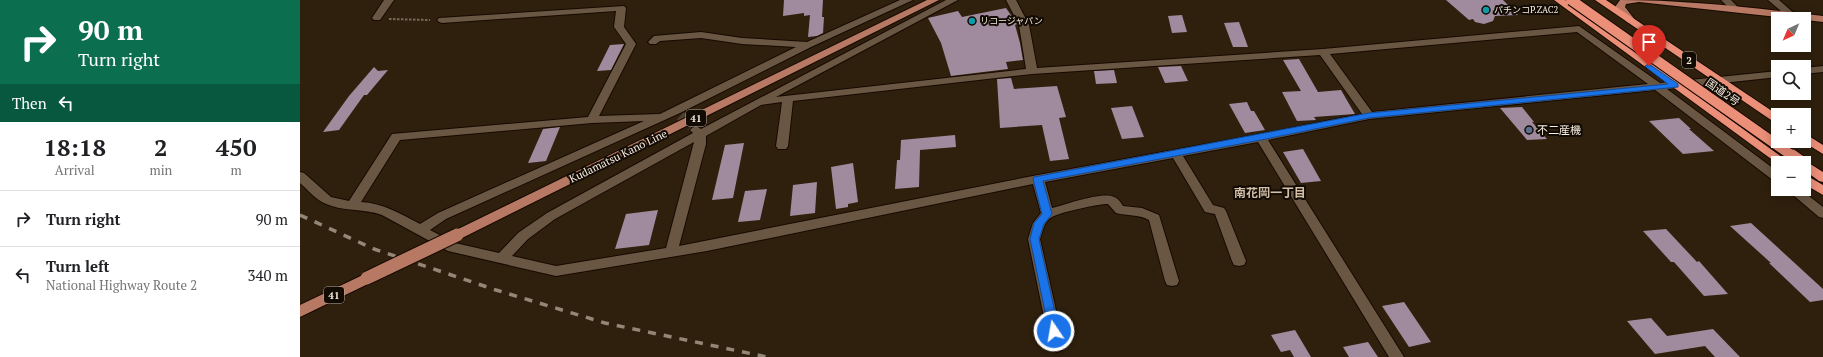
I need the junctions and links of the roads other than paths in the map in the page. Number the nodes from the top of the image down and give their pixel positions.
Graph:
1 (389, 0) edge
2 (908, 0) edge
3 (934, 0) edge
4 (953, 0) edge
5 (1011, 0) edge
6 (1559, 0) edge
7 (1571, 0) edge
8 (1600, 0) edge
9 (1637, 0) edge
10 (1641, 0) edge
11 (1685, 0) edge
12 (1774, 0) edge
13 (1730, 3) edge
14 (1776, 12) edge
15 (1788, 12) edge
16 (1771, 13) edge
17 (377, 18) road end
18 (1811, 18) edge
19 (1823, 19) edge
20 (442, 20) road end
21 (1630, 20) junction
22 (654, 42) dead end
23 (808, 45) junction
24 (1323, 52) junction
25 (1823, 69) edge
26 (1811, 70) edge
27 (1032, 71) junction
28 (1771, 75) edge
29 (1718, 80) junction
30 (1675, 85) junction
31 (1659, 87) junction
32 (788, 99) junction
33 (758, 102) junction
34 (1771, 115) edge
35 (1369, 116) junction
36 (660, 118) junction
37 (592, 120) junction
38 (698, 132) junction
39 (1261, 138) junction
40 (1811, 142) edge
41 (782, 146) dead end
42 (1823, 150) edge
43 (1176, 154) junction
44 (1774, 156) edge
45 (1792, 156) edge
46 (1811, 170) edge
47 (1771, 173) edge
48 (300, 176) edge
49 (1823, 178) edge
50 (1038, 179) junction
51 (1811, 183) edge
52 (1823, 191) edge
53 (1801, 196) edge
54 (353, 205) junction
55 (1047, 214) junction
56 (1823, 214) edge
57 (420, 230) junction
58 (671, 252) junction
59 (503, 257) junction
60 (1239, 261) dead end
61 (1172, 281) dead end
62 (300, 311) edge
63 (1057, 346) dead end
64 (1396, 357) edge

1 - 17 street
2 - 23 street
3 - 62 main road, Kudamatsu Kano Line / 41, bridge
4 - 33 street
5 - 27 street
6 - 30 highway
7 - 45 highway, 国道2号 / 2, bridge
8 - 21 highway, 2
9 - 21 main road
10 - 16 main road
11 - 13 main road
12 - 15 street
13 - 14 main road
18 - 19 main road
20 - 37 street
21 - 29 highway, 2
22 - 23 street
23 - 36 street
24 - 27 street
24 - 31 street
24 - 35 street
25 - 26 street
27 - 32 street
28 - 29 street
29 - 30 street
29 - 34 highway, 2
30 - 31 street
30 - 44 highway
31 - 35 street
31 - 47 street
32 - 33 street
32 - 41 street
33 - 38 street
35 - 39 street
36 - 37 street
36 - 57 street
37 - 54 street
38 - 58 street
38 - 59 street
39 - 43 street
39 - 64 street
40 - 42 highway
43 - 50 street
43 - 60 street
46 - 49 highway, 国道2号 / 2
48 - 54 street
50 - 55 street
50 - 58 street
51 - 52 highway
53 - 56 street
54 - 57 street
55 - 61 street
55 - 63 street
57 - 59 street
58 - 59 street

